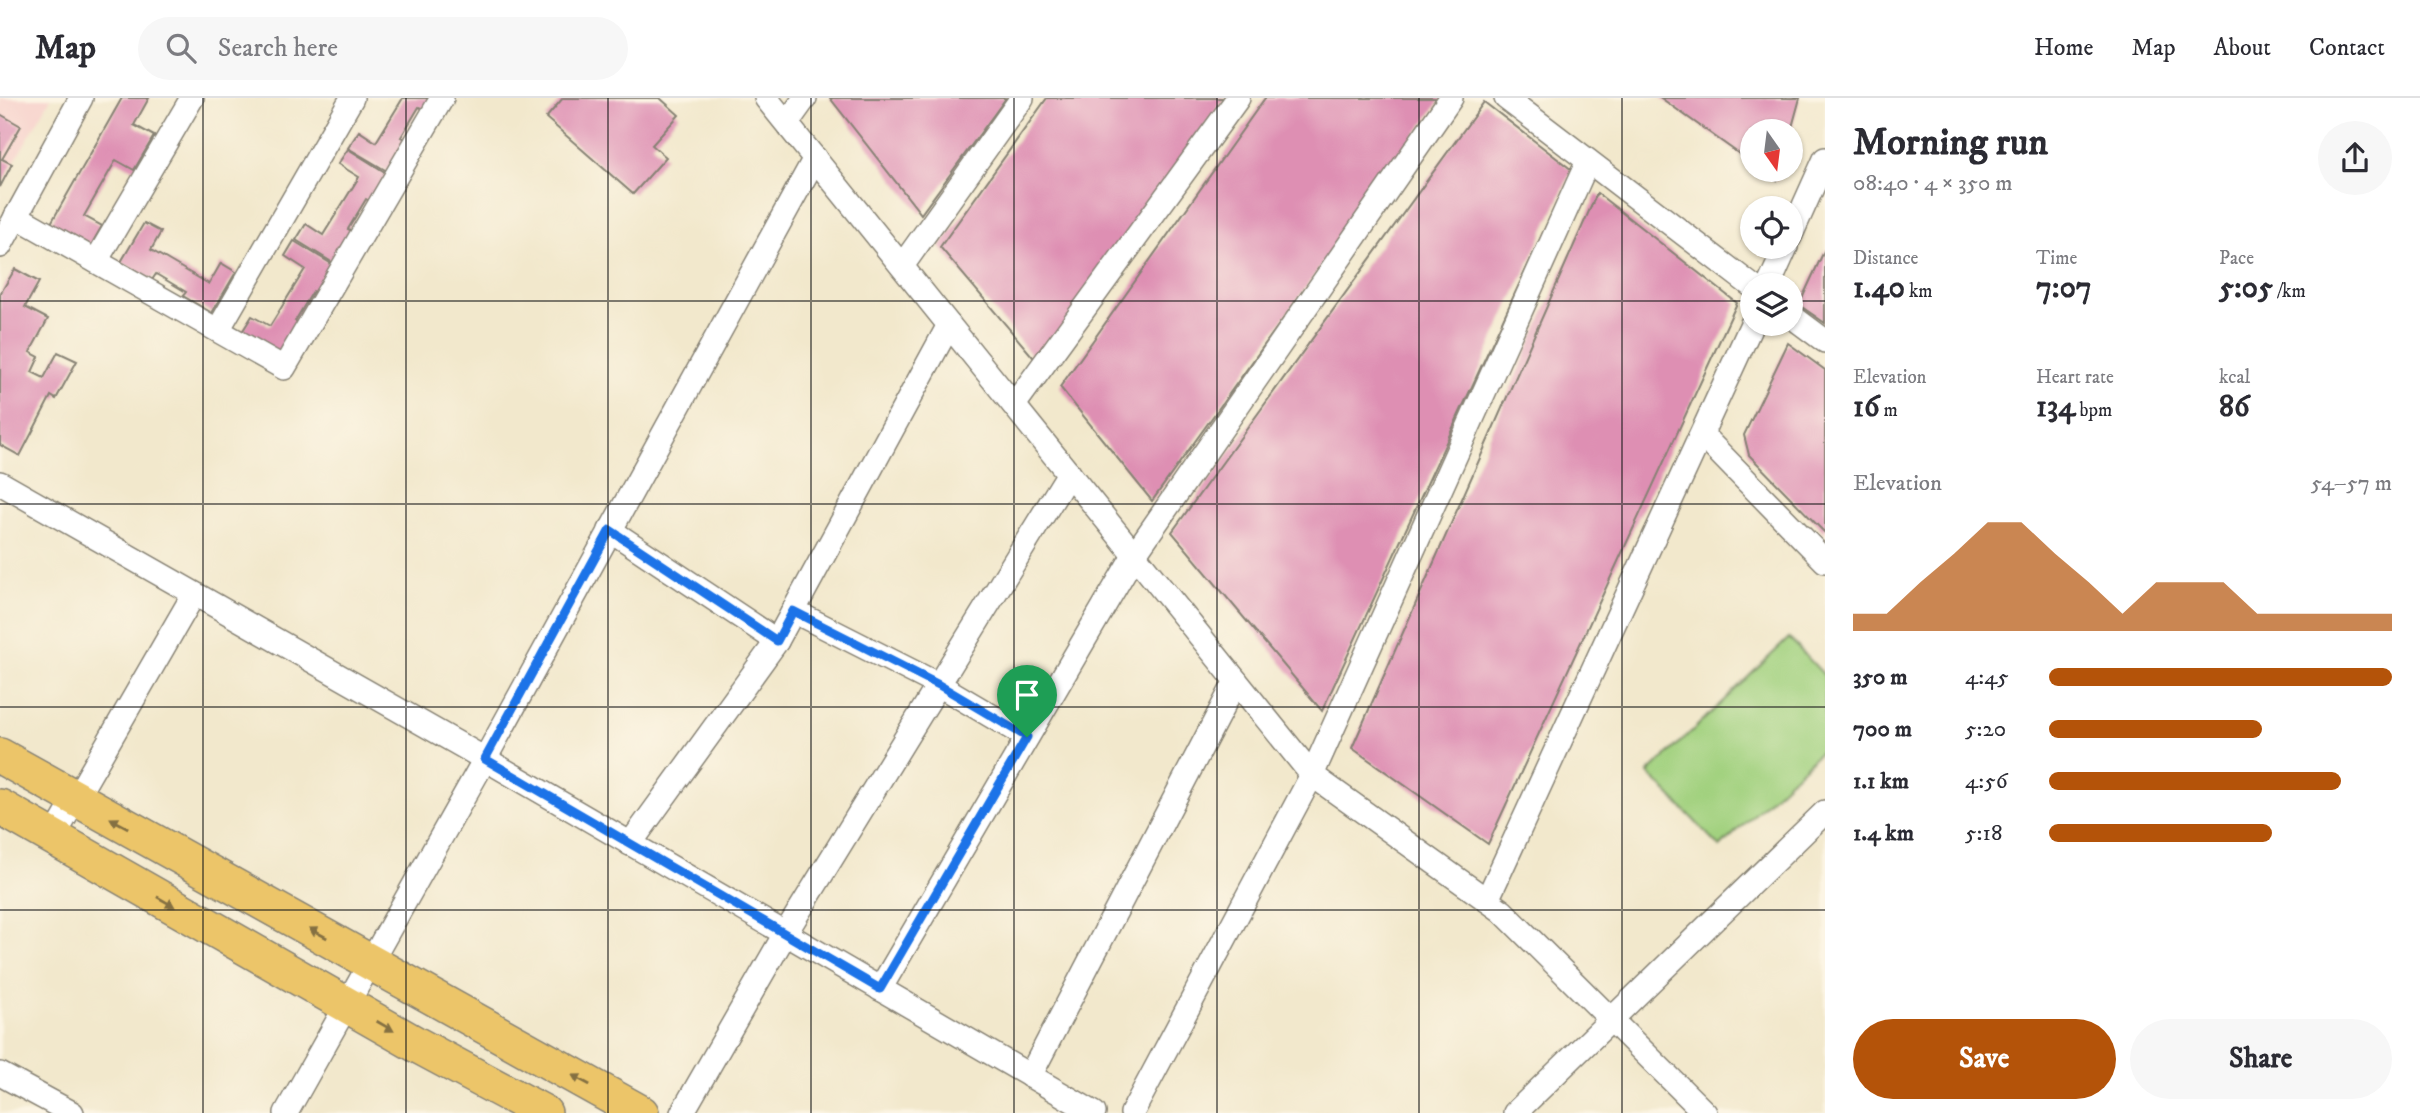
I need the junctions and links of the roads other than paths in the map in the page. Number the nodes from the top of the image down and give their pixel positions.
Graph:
1 (81, 98) edge
2 (192, 98) edge
3 (352, 98) edge
4 (442, 98) edge
5 (766, 98) edge
6 (805, 98) edge
7 (1022, 98) edge
8 (1238, 98) edge
9 (1451, 98) edge
10 (1506, 98) edge
11 (787, 124) junction
12 (815, 158) junction
13 (1825, 159) edge
14 (1588, 161) junction
15 (1803, 208) edge
16 (16, 216) junction
17 (0, 246) edge
18 (96, 261) junction
19 (902, 266) junction
20 (1740, 277) edge
21 (949, 325) junction
22 (1803, 325) edge
23 (218, 330) junction
24 (1747, 336) edge
25 (1825, 341) edge
26 (1014, 405) junction
27 (1702, 435) junction
28 (1069, 473) junction
29 (0, 483) edge
30 (610, 530) junction
31 (1134, 555) junction
32 (1825, 561) edge
33 (194, 594) junction
34 (793, 611) junction
35 (777, 641) junction
36 (1236, 681) junction
37 (939, 685) junction
38 (1027, 737) junction
39 (0, 756) edge
40 (485, 759) junction
41 (1312, 775) junction
42 (76, 799) junction
43 (0, 807) edge
44 (1825, 812) edge
45 (53, 838) junction
46 (630, 844) junction
47 (1487, 900) junction
48 (785, 934) junction
49 (370, 962) junction
50 (880, 989) junction
51 (346, 1004) junction
52 (1612, 1020) junction
53 (0, 1074) edge
54 (1030, 1076) junction
55 (72, 1113) edge
56 (286, 1113) edge
57 (544, 1113) edge
58 (641, 1113) edge
59 (682, 1113) edge
60 (1094, 1113) edge
61 (1132, 1113) edge
62 (1515, 1113) edge
63 (1705, 1113) edge

1 - 16 street
2 - 18 street
3 - 23 street
4 - 23 street
5 - 11 street
6 - 11 street
7 - 19 street
8 - 26 street
9 - 31 street
10 - 14 street
11 - 12 street
12 - 19 street
12 - 30 street
13 - 15 street
14 - 20 street
14 - 41 street
16 - 17 street
16 - 18 street
18 - 23 street
19 - 21 street
21 - 26 street
21 - 34 street
22 - 25 street
24 - 27 street
26 - 28 street
27 - 32 street
27 - 47 street
28 - 31 street
28 - 37 street
29 - 33 street
30 - 35 street
30 - 40 street
31 - 36 street
31 - 38 street
33 - 40 street
33 - 42 street
34 - 35 street
34 - 37 street
35 - 46 street
36 - 41 street
36 - 54 street
37 - 38 street
37 - 48 street
38 - 50 street
39 - 42 main road
40 - 46 street
40 - 49 street
41 - 47 street
41 - 61 street
42 - 45 street
49 -> 42 main road
43 - 45 main road
44 - 52 street
45 -> 51 main road
46 - 48 street
47 - 52 street
48 - 50 street
48 - 59 street
49 - 51 street
58 -> 49 main road
50 - 54 street
51 - 56 street
51 -> 57 main road
52 - 62 street
52 - 63 street
53 - 55 street
54 - 60 street

